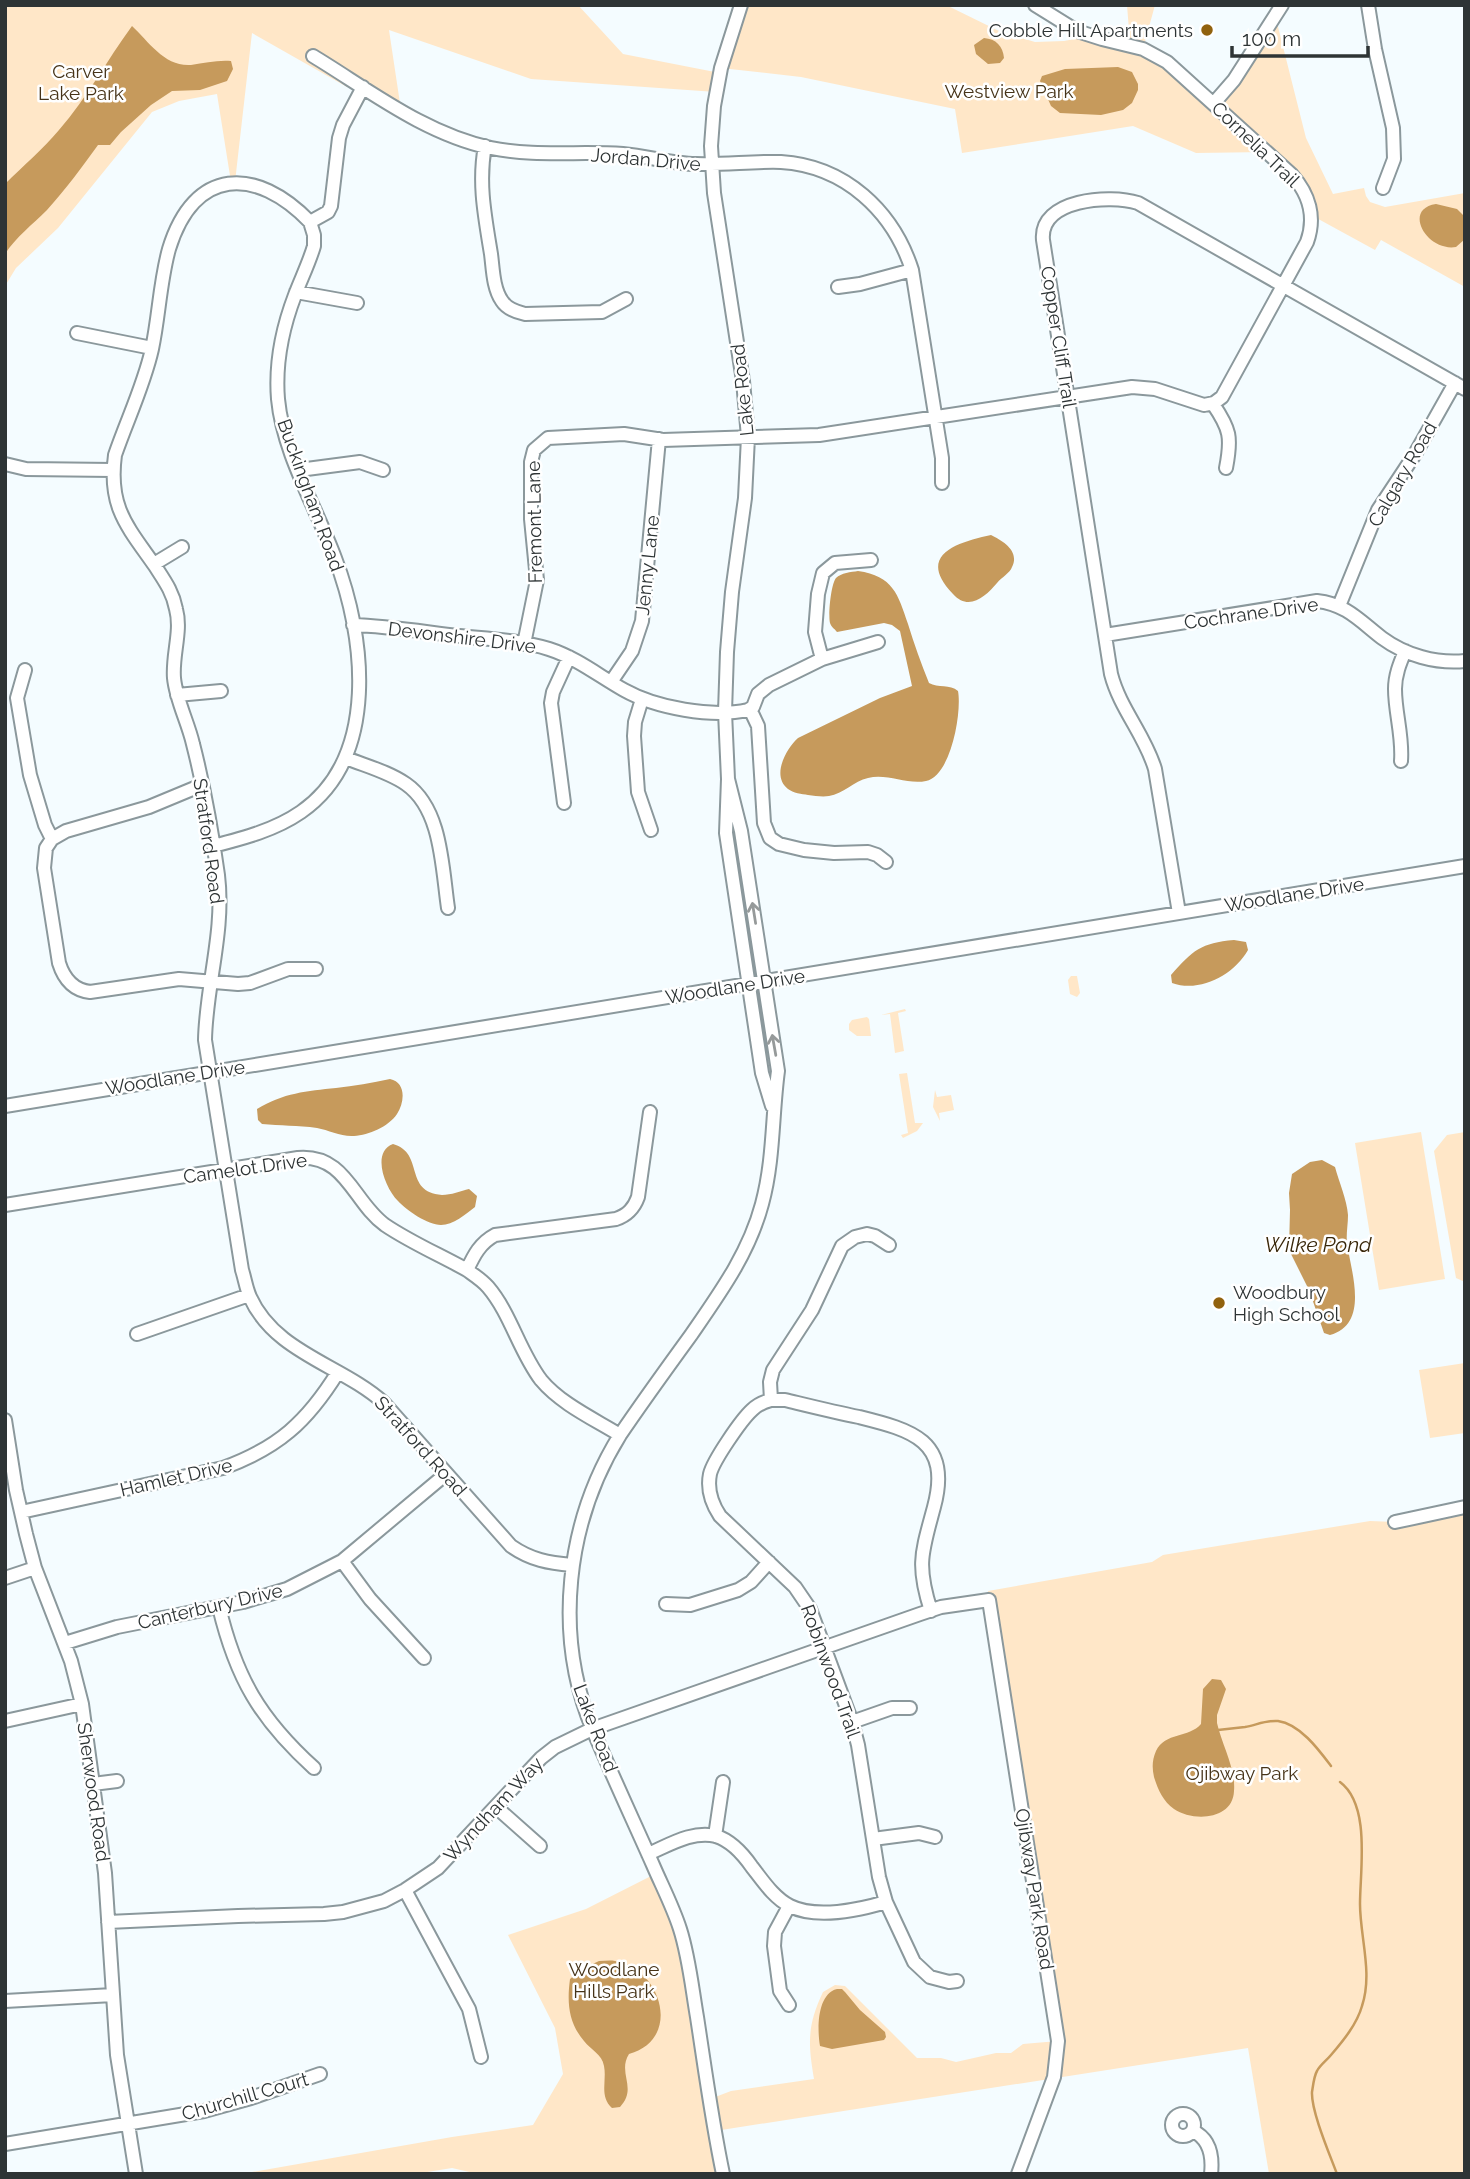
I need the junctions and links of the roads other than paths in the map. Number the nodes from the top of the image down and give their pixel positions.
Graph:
1 (741, 5) edge
2 (1035, 5) edge
3 (1282, 5) edge
4 (1368, 5) edge
5 (313, 55) dead end
6 (363, 87) junction
7 (1214, 103) junction
8 (485, 146) junction
9 (712, 164) junction
10 (1383, 188) dead end
11 (310, 222) junction
12 (912, 270) junction
13 (1284, 285) junction
14 (838, 287) dead end
15 (296, 292) junction
16 (626, 299) dead end
17 (357, 303) dead end
18 (78, 332) dead end
19 (152, 348) junction
20 (1460, 386) edge
21 (1068, 396) junction
22 (1213, 404) junction
23 (936, 417) junction
24 (748, 437) junction
25 (659, 439) junction
26 (5, 464) edge
27 (1226, 468) dead end
28 (113, 470) junction
29 (299, 470) junction
30 (383, 470) dead end
31 (942, 484) dead end
32 (182, 547) dead end
33 (872, 560) dead end
34 (154, 564) junction
35 (1339, 606) junction
36 (353, 625) junction
37 (1105, 635) junction
38 (878, 642) dead end
39 (524, 644) junction
40 (1405, 651) junction
41 (569, 657) junction
42 (822, 659) junction
43 (1465, 661) edge
44 (25, 670) dead end
45 (611, 682) junction
46 (221, 691) dead end
47 (177, 695) junction
48 (642, 699) junction
49 (750, 709) junction
50 (725, 712) junction
51 (346, 758) junction
52 (1401, 761) dead end
53 (728, 779) junction
54 (202, 785) junction
55 (564, 803) dead end
56 (651, 830) dead end
57 (52, 839) junction
58 (213, 846) junction
59 (886, 862) dead end
60 (1465, 866) edge
61 (448, 908) dead end
62 (1179, 913) junction
63 (316, 969) dead end
64 (764, 981) junction
65 (210, 982) junction
66 (748, 984) junction
67 (209, 1072) junction
68 (5, 1105) edge
69 (773, 1108) junction
70 (650, 1112) dead end
71 (226, 1170) junction
72 (5, 1205) edge
73 (889, 1245) dead end
74 (467, 1269) junction
75 (249, 1295) junction
76 (136, 1334) dead end
77 (338, 1372) junction
78 (771, 1399) junction
79 (6, 1424) edge
80 (620, 1435) junction
81 (446, 1474) junction
82 (1465, 1507) edge
83 (21, 1512) junction
84 (1395, 1522) dead end
85 (342, 1561) junction
86 (769, 1562) junction
87 (572, 1565) junction
88 (36, 1568) junction
89 (5, 1578) edge
90 (989, 1600) joint
91 (666, 1604) dead end
92 (219, 1607) junction
93 (931, 1611) junction
94 (65, 1643) junction
95 (825, 1649) junction
96 (424, 1658) dead end
97 (82, 1704) junction
98 (910, 1708) dead end
99 (5, 1721) edge
100 (852, 1722) junction
101 (592, 1729) junction
102 (314, 1768) dead end
103 (117, 1781) dead end
104 (723, 1782) dead end
105 (93, 1784) junction
106 (496, 1807) junction
107 (715, 1836) junction
108 (935, 1837) dead end
109 (873, 1839) junction
110 (540, 1846) dead end
111 (648, 1854) junction
112 (405, 1890) junction
113 (886, 1902) junction
114 (789, 1906) junction
115 (108, 1922) junction
116 (957, 1981) dead end
117 (113, 1995) junction
118 (5, 2001) edge
119 (789, 2005) dead end
120 (481, 2057) dead end
121 (320, 2074) dead end
122 (128, 2124) junction
123 (1193, 2131) dead end
124 (5, 2144) edge
125 (136, 2174) edge
126 (723, 2174) edge
127 (1018, 2174) edge
128 (1211, 2174) edge

1 - 9 street, Lake Road
2 - 7 street, Cornelia Trail
3 - 7 street
4 - 10 street
5 - 6 street, Jordan Drive
6 - 8 street, Jordan Drive
6 - 11 street
7 - 13 street, Cornelia Trail
8 - 9 street, Jordan Drive
8 - 16 street
9 - 12 street, Jordan Drive
9 - 24 street, Lake Road
11 - 15 street, Buckingham Road
11 - 19 street, Stratford Road
12 - 14 street
12 - 23 street, Jordan Drive
13 - 20 street, Copper Cliff Trail
13 - 21 street, Copper Cliff Trail
13 - 22 street, Cornelia Trail
15 - 17 street
15 - 29 street, Buckingham Road
18 - 19 street
19 - 28 street, Stratford Road
20 - 35 street, Calgary Road
21 - 22 street
21 - 23 street
21 - 37 street, Copper Cliff Trail
22 - 27 street
23 - 24 street
23 - 31 street, Jordan Drive
24 - 25 street, Fremont Lane
24 - 50 street, Lake Road
25 - 39 street, Fremont Lane
25 - 45 street, Jenny Lane
26 - 28 street
28 - 34 street, Stratford Road
29 - 30 street
29 - 36 street, Buckingham Road
32 - 34 street
33 - 42 street
34 - 47 street, Stratford Road
35 - 37 street, Cochrane Drive
35 - 40 street, Cochrane Drive
36 - 39 street, Devonshire Drive
36 - 51 street, Buckingham Road
37 - 62 street, Copper Cliff Trail
38 - 42 street
39 - 41 street, Devonshire Drive
40 - 43 street, Cochrane Drive
40 - 52 street
41 - 45 street, Devonshire Drive
41 - 55 street
42 - 49 street
44 - 57 street
45 - 48 street, Devonshire Drive
46 - 47 street
47 - 54 street, Stratford Road
48 - 50 street, Devonshire Drive
48 - 56 street
49 - 50 street, Devonshire Drive
49 - 59 street
50 - 53 street, Lake Road
51 - 58 street, Buckingham Road
51 - 61 street
64 -> 53 street, Lake Road
53 - 66 street, Lake Road
54 - 57 street
54 - 58 street, Stratford Road
57 - 65 street
58 - 65 street, Stratford Road
60 - 62 street, Woodlane Drive
62 - 64 street, Woodlane Drive
63 - 65 street
64 - 66 street, Woodlane Drive
69 -> 64 street, Lake Road
65 - 67 street, Stratford Road
66 - 67 street, Woodlane Drive
66 - 69 street, Lake Road
67 - 68 street, Woodlane Drive
67 - 71 street, Stratford Road
69 - 80 street, Lake Road
70 - 74 street
71 - 72 street, Camelot Drive
71 - 74 street, Camelot Drive
71 - 75 street, Stratford Road
73 - 78 street
74 - 80 street, Camelot Drive
75 - 76 street
75 - 77 street, Stratford Road
77 - 81 street, Stratford Road
77 - 83 street, Hamlet Drive
78 - 86 street, Robinwood Trail
78 - 93 street
79 - 83 street, Sherwood Road
80 - 87 street, Lake Road
81 - 85 street, Canterbury Drive
81 - 87 street, Stratford Road
82 - 84 street
83 - 88 street, Sherwood Road
85 - 92 street, Canterbury Drive
85 - 96 street
86 - 91 street
86 - 95 street, Robinwood Trail
87 - 101 street, Lake Road
88 - 89 street
88 - 94 street, Sherwood Road
90 - 93 street, Wyndham Way
90 - 127 street, Ojibway Park Road
92 - 94 street, Canterbury Drive
92 - 102 street
93 - 95 street, Wyndham Way
94 - 97 street, Sherwood Road
95 - 100 street, Robinwood Trail
95 - 101 street, Wyndham Way
97 - 99 street
97 - 105 street, Sherwood Road
98 - 100 street
100 - 109 street, Robinwood Trail
101 - 106 street, Wyndham Way
101 - 111 street, Lake Road
103 - 105 street
104 - 107 street
105 - 115 street, Sherwood Road
106 - 110 street
106 - 112 street, Wyndham Way
107 - 111 street
107 - 114 street
108 - 109 street
109 - 113 street, Robinwood Trail
111 - 126 street, Lake Road
112 - 115 street, Wyndham Way
112 - 120 street
113 - 114 street
113 - 116 street, Robinwood Trail
114 - 119 street
115 - 117 street, Sherwood Road
117 - 118 street
117 - 122 street, Sherwood Road
121 - 122 street, Churchill Court
122 - 124 street, Churchill Court
122 - 125 street, Sherwood Road
123 - 128 street

